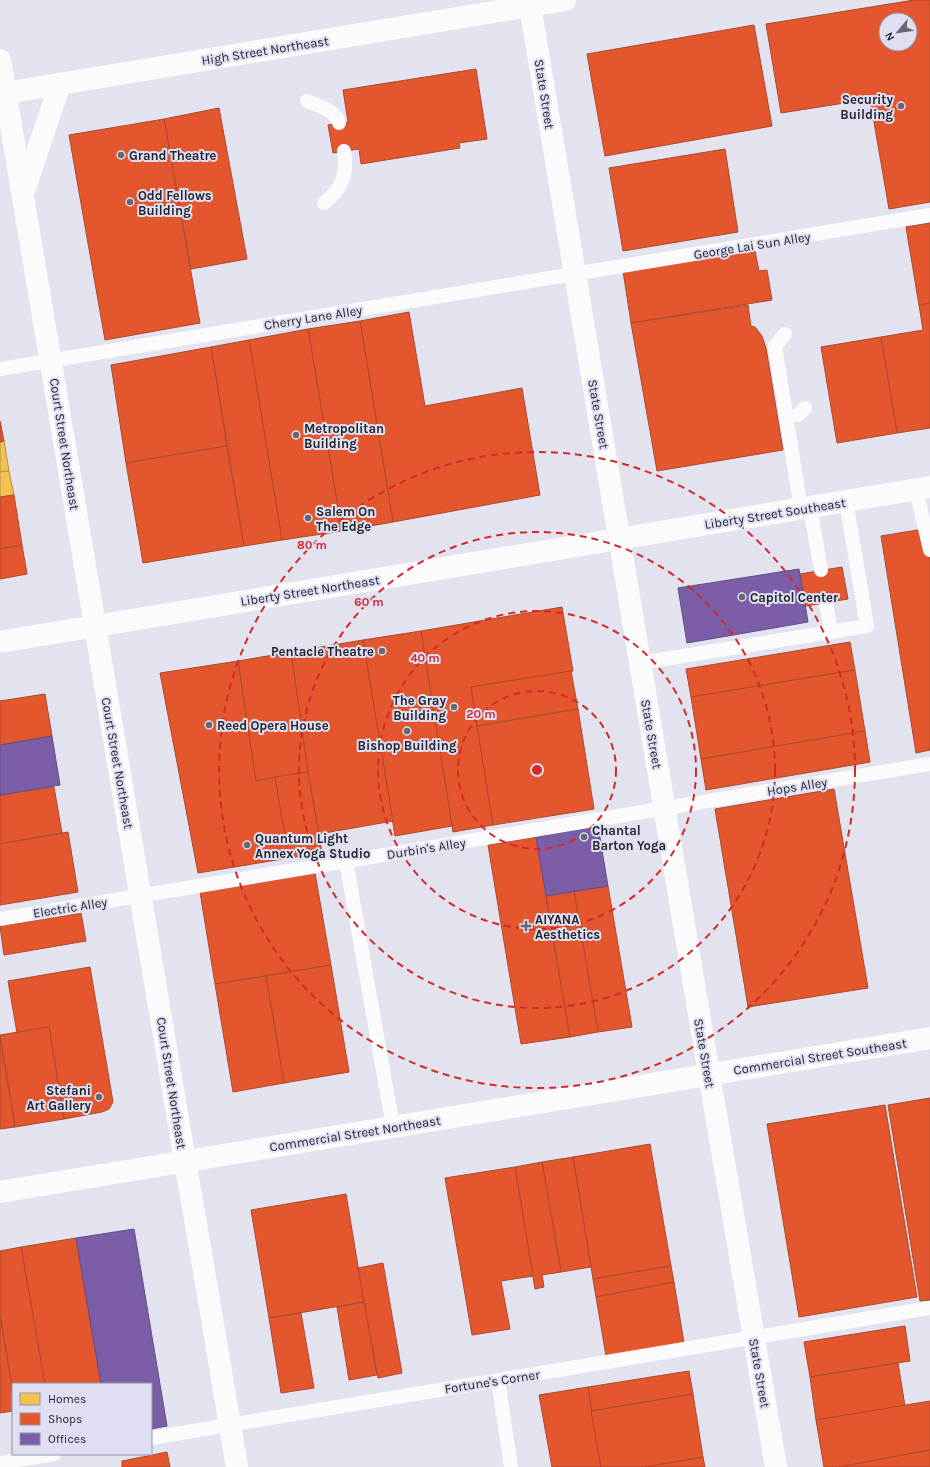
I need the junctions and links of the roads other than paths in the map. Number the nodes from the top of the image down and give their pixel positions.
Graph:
1 (566, 0) edge
2 (529, 3) edge
3 (0, 60) edge
4 (60, 84) junction
5 (3, 93) edge
6 (307, 101) dead end
7 (339, 123) dead end
8 (344, 151) dead end
9 (23, 194) junction
10 (324, 204) dead end
11 (930, 215) edge
12 (575, 274) junction
13 (785, 334) dead end
14 (51, 361) junction
15 (0, 369) edge
16 (923, 489) edge
17 (846, 502) junction
18 (806, 508) junction
19 (619, 539) junction
20 (930, 550) edge
21 (821, 570) dead end
22 (826, 603) dead end
23 (95, 626) junction
24 (831, 632) junction
25 (0, 642) edge
26 (640, 663) junction
27 (930, 764) edge
28 (665, 808) junction
29 (346, 861) junction
30 (141, 895) junction
31 (0, 919) edge
32 (930, 1038) edge
33 (709, 1074) junction
34 (393, 1127) junction
35 (185, 1161) junction
36 (0, 1192) edge
37 (930, 1308) edge
38 (754, 1338) junction
39 (498, 1380) junction
40 (230, 1425) junction
41 (152, 1438) edge
42 (48, 1455) edge
43 (0, 1463) edge
44 (237, 1467) edge
45 (511, 1467) edge
46 (776, 1467) edge

1 - 2 main road, High Street Northeast
2 - 4 main road, High Street Northeast
2 - 12 main road, State Street
3 - 5 main road, Court Street Northeast
4 - 5 main road, High Street Northeast
4 - 9 main road
5 - 9 main road, Court Street Northeast
6 - 7 lane
8 - 10 lane
9 - 14 main road, Court Street Northeast
11 - 12 lane, George Lai Sun Alley
12 - 14 lane, Cherry Lane Alley
12 - 19 main road, State Street
13 - 18 lane
14 - 15 lane, Cherry Lane Alley
14 - 23 main road, Court Street Northeast
16 - 17 main road, Liberty Street Southeast
16 - 20 lane
17 - 18 main road, Liberty Street Southeast
17 - 24 lane
18 - 19 main road, Liberty Street Southeast
18 - 21 lane
19 - 23 main road, Liberty Street Northeast
19 - 26 main road, State Street
22 - 24 lane
23 - 25 main road, Liberty Street Northeast
23 - 30 main road, Court Street Northeast
24 - 26 lane
26 - 28 main road, State Street
27 - 28 lane, Hops Alley
28 - 29 lane, Durbin's Alley
28 - 33 main road, State Street
29 - 30 lane, Durbin's Alley
29 - 34 lane
30 - 31 lane, Electric Alley
30 - 35 main road, Court Street Northeast
32 - 33 main road, Commercial Street Southeast
33 - 34 main road, Commercial Street Northeast
33 - 38 main road, State Street
34 - 35 main road, Commercial Street Northeast
35 - 36 main road, Commercial Street Northeast
35 - 40 main road, Court Street Northeast
37 - 38 lane, Fortune's Corner
38 - 39 lane, Fortune's Corner
38 - 46 main road, State Street
39 - 40 lane, Fortune's Corner
39 - 45 lane
40 - 41 lane, Fortune's Corner
40 - 44 main road, Court Street Northeast
42 - 43 lane

